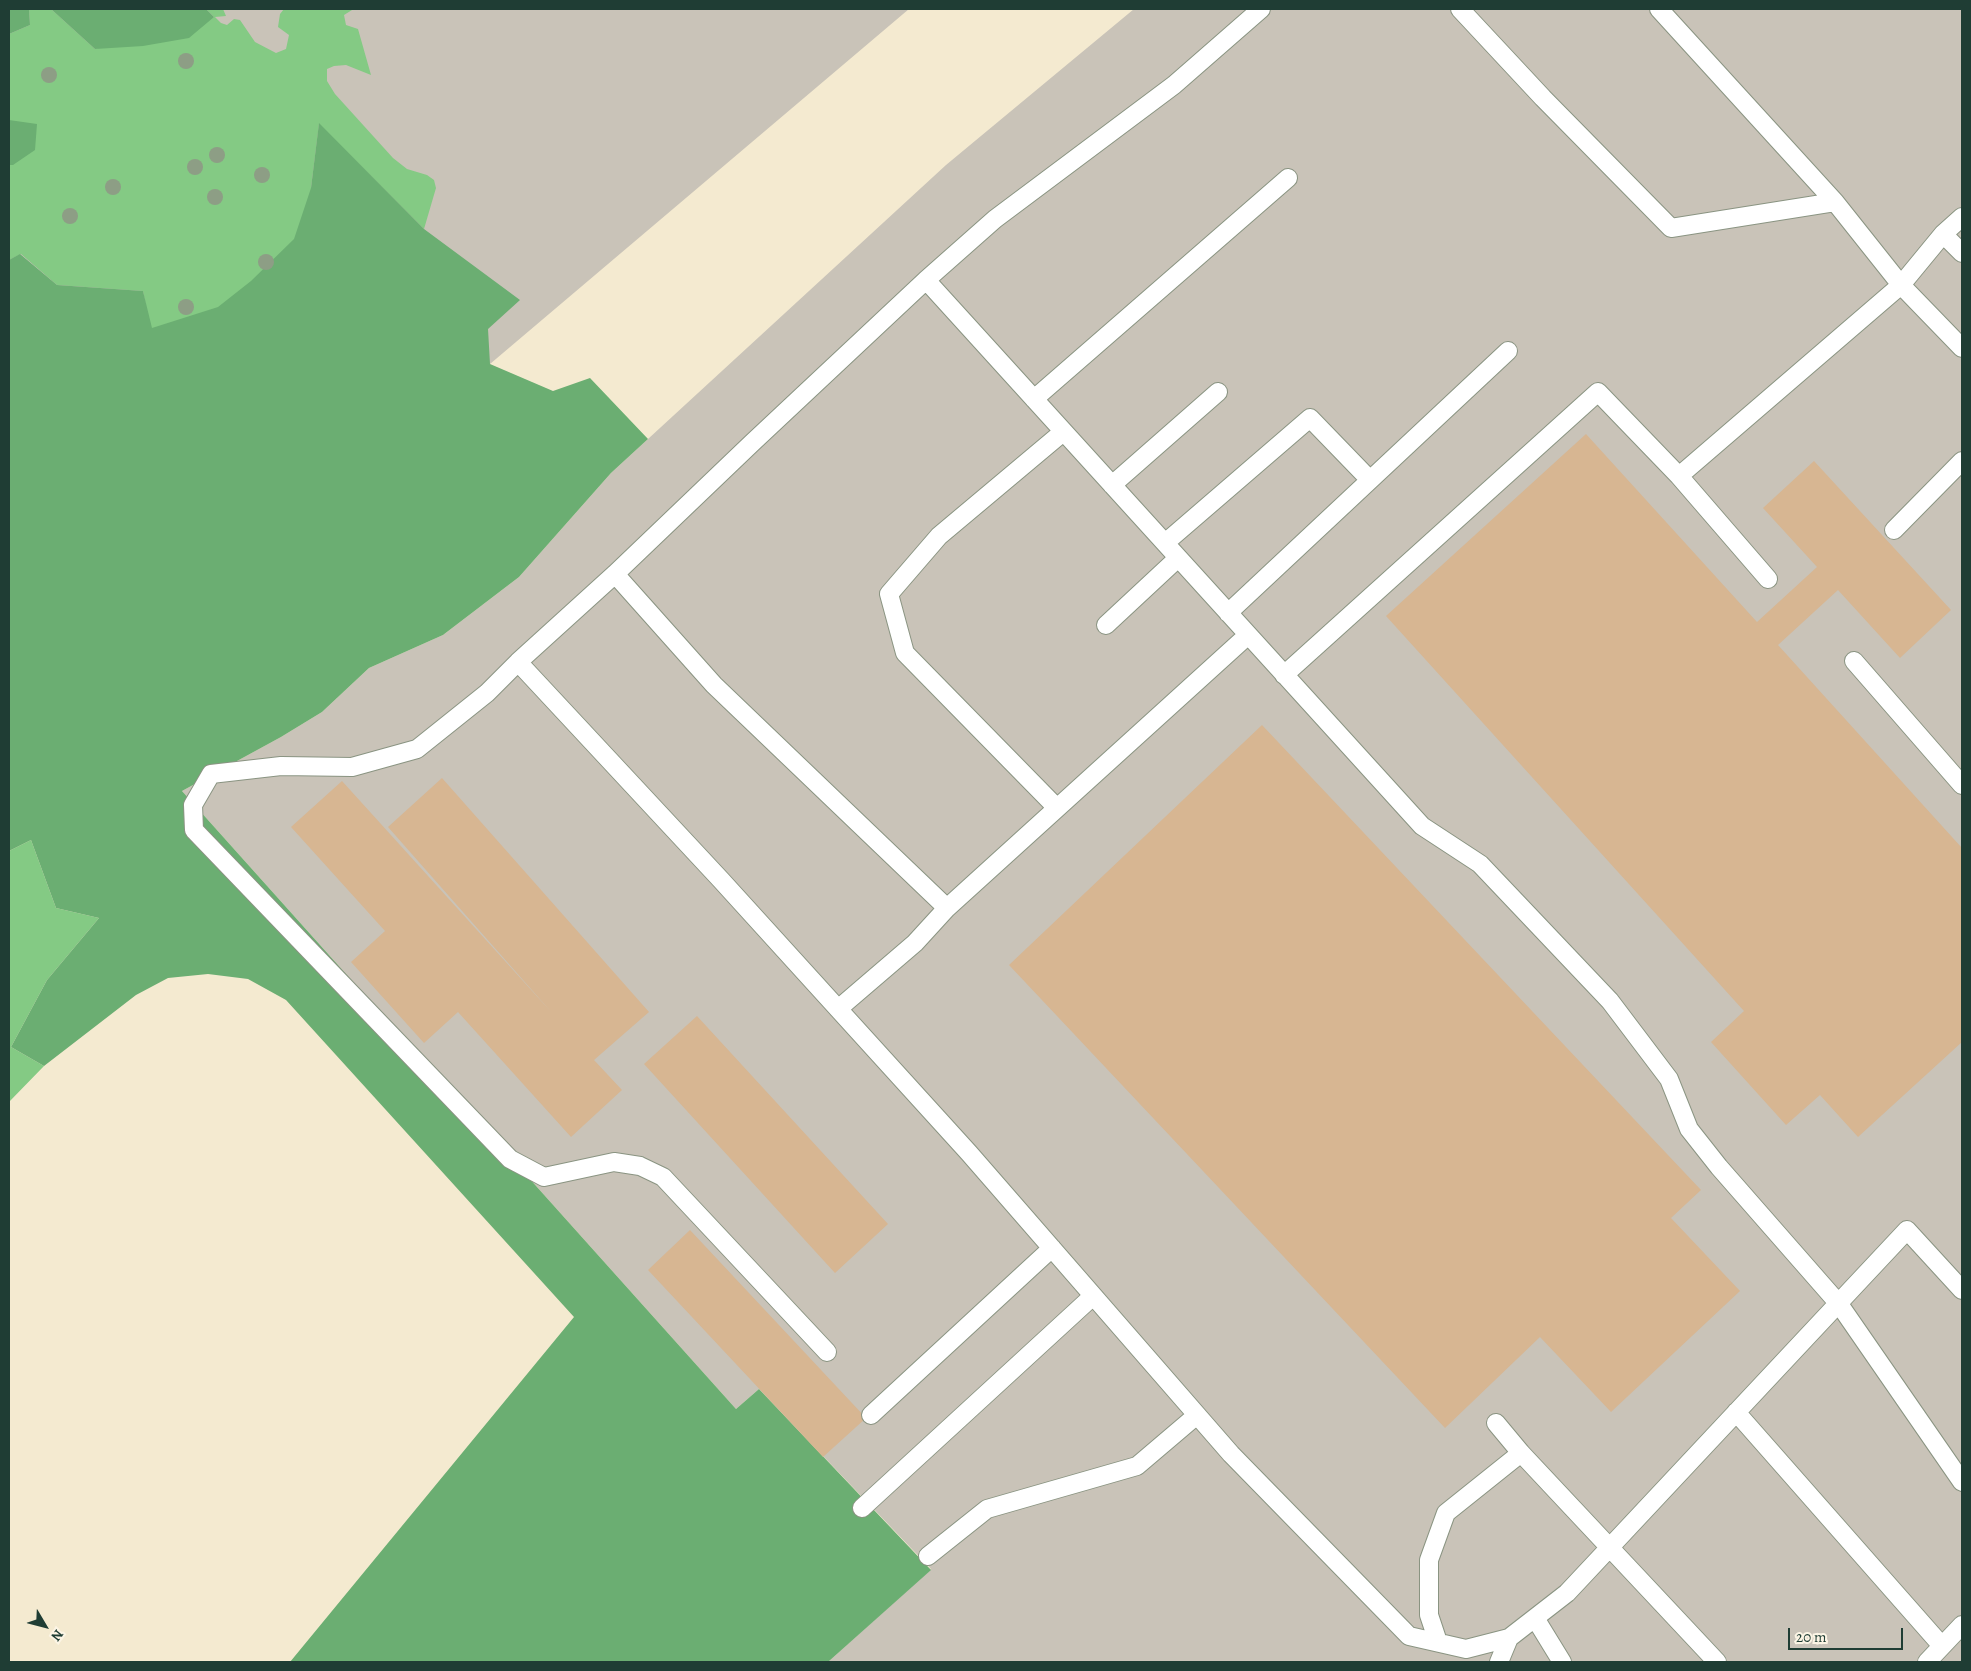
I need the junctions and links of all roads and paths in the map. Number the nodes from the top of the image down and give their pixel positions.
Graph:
1 (1261, 9) edge
2 (1460, 9) edge
3 (1659, 9) edge
4 (1288, 178) dead end
5 (1834, 202) junction
6 (1962, 217) edge
7 (1943, 234) junction
8 (1962, 254) edge
9 (926, 280) junction
10 (1902, 285) junction
11 (1962, 348) edge
12 (1508, 351) dead end
13 (1218, 392) dead end
14 (1034, 399) junction
15 (1063, 432) junction
16 (1962, 461) edge
17 (1679, 476) junction
18 (1370, 480) junction
19 (1112, 484) junction
20 (1894, 530) dead end
21 (1165, 543) junction
22 (1178, 558) junction
23 (615, 574) junction
24 (1768, 579) dead end
25 (1228, 613) junction
26 (1106, 626) dead end
27 (1248, 635) junction
28 (1854, 661) dead end
29 (518, 662) junction
30 (1284, 675) junction
31 (1962, 785) edge
32 (1057, 808) junction
33 (947, 908) junction
34 (838, 1009) junction
35 (1052, 1248) junction
36 (1962, 1290) edge
37 (1093, 1296) junction
38 (1839, 1304) junction
39 (827, 1352) dead end
40 (1736, 1412) junction
41 (871, 1415) dead end
42 (1197, 1415) junction
43 (1496, 1423) dead end
44 (1521, 1453) junction
45 (1962, 1482) edge
46 (862, 1508) dead end
47 (1609, 1547) junction
48 (928, 1556) dead end
49 (1534, 1618) junction
50 (1962, 1625) edge
51 (1509, 1638) junction
52 (1438, 1642) junction
53 (1942, 1646) junction
54 (1499, 1662) edge
55 (1562, 1662) edge
56 (1717, 1662) edge
57 (1927, 1662) edge

1 - 9 lane
2 - 5 lane
3 - 5 lane
4 - 14 lane
5 - 10 lane
6 - 7 lane
7 - 8 lane
7 - 10 lane
9 - 14 lane
9 - 23 lane
10 - 11 lane
10 - 17 lane
12 - 18 lane
13 - 19 lane
14 - 15 lane
15 - 19 lane
15 - 32 lane
16 - 20 lane
17 - 24 lane
17 - 30 lane
18 - 21 lane
18 - 25 lane
19 - 21 lane
21 - 22 lane
22 - 25 lane
22 - 26 lane
23 - 29 lane
23 - 33 lane
25 - 27 lane
27 - 30 lane
27 - 32 lane
28 - 31 lane
29 - 34 lane
29 - 39 lane
30 - 38 lane
32 - 33 lane
33 - 34 lane
34 - 35 lane
35 - 37 lane
35 - 41 lane
36 - 38 lane
37 - 42 lane
37 - 46 lane
38 - 40 lane
38 - 45 lane
40 - 47 lane
40 - 53 lane
42 - 48 lane
42 - 52 lane
43 - 44 lane
44 - 47 lane
44 - 52 lane
47 - 49 lane
47 - 56 lane
49 - 51 lane
49 - 55 lane
50 - 53 lane
51 - 52 lane
51 - 54 lane
53 - 57 lane

